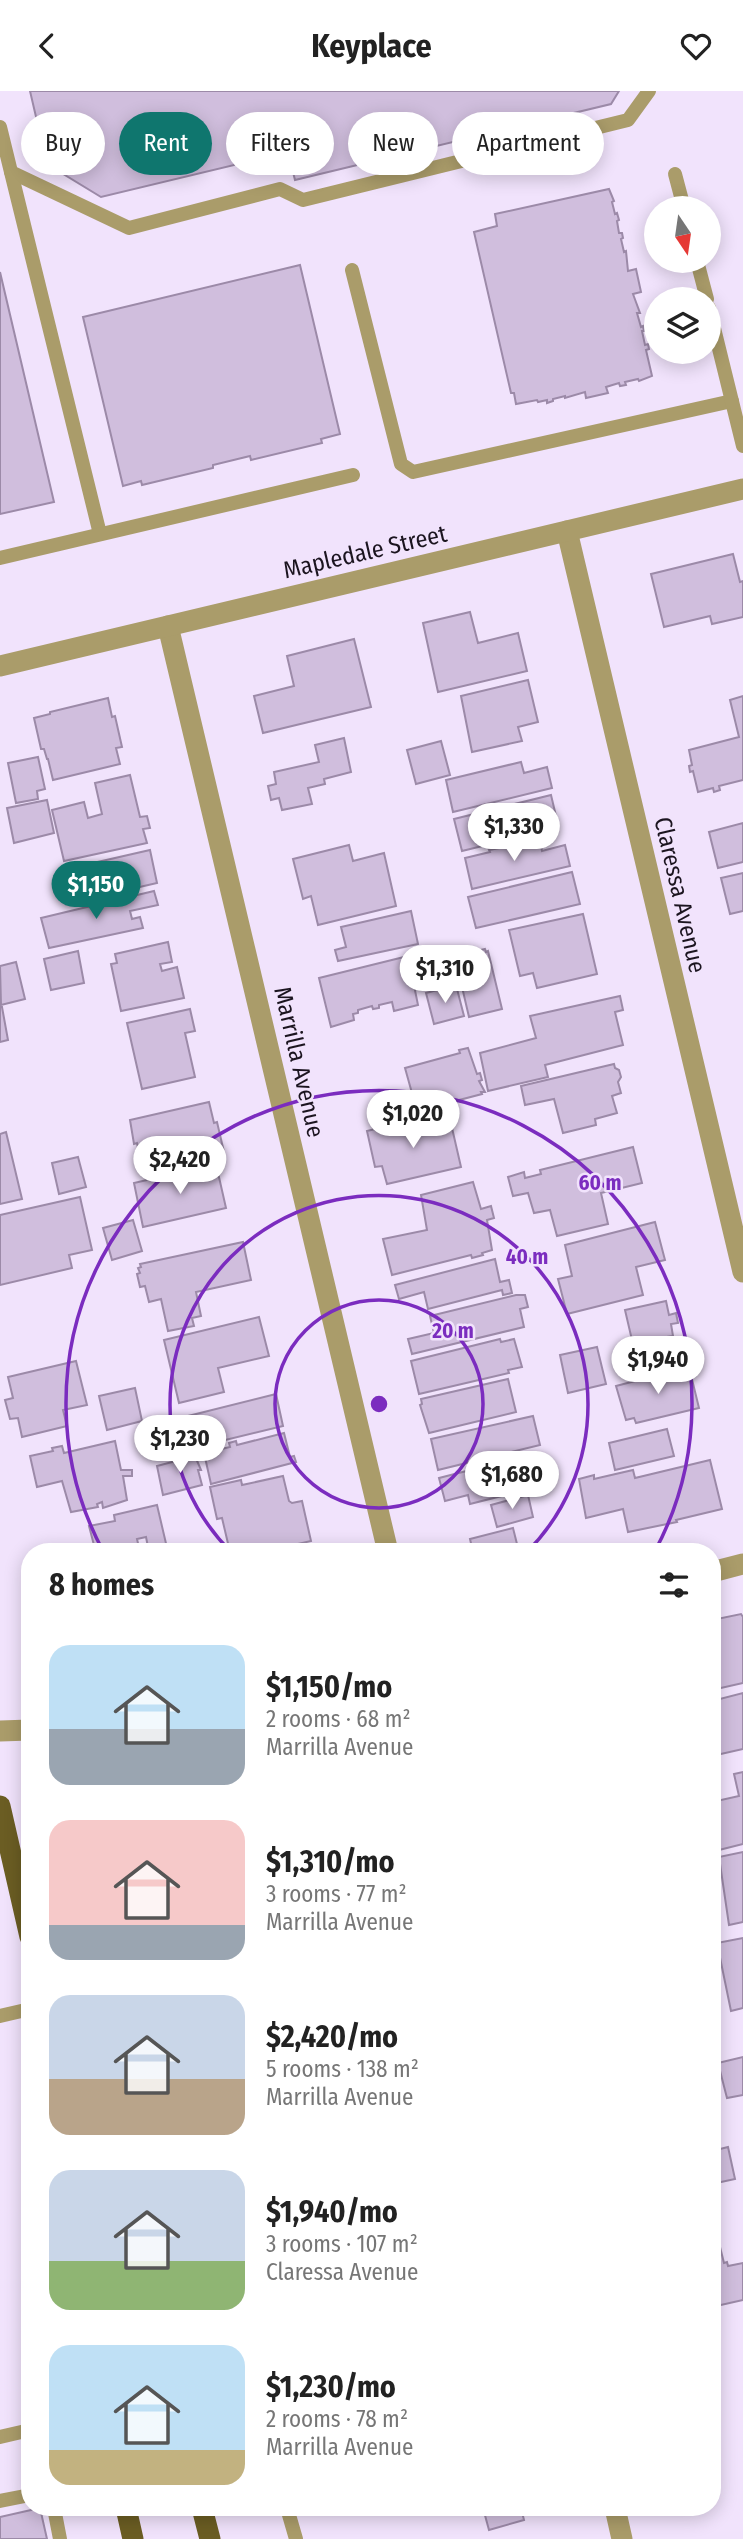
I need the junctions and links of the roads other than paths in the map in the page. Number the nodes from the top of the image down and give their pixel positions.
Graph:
1 (649, 91) edge
2 (0, 127) edge
3 (11, 172) junction
4 (675, 174) dead end
5 (681, 196) edge
6 (352, 271) dead end
7 (721, 357) edge
8 (732, 401) junction
9 (743, 446) edge
10 (353, 475) dead end
11 (743, 489) edge
12 (567, 531) junction
13 (100, 534) junction
14 (0, 558) edge
15 (168, 625) junction
16 (0, 666) edge
17 (743, 1272) edge
18 (386, 1543) edge
19 (743, 1565) edge
20 (721, 1570) edge
21 (21, 1730) edge
22 (0, 1731) edge
23 (0, 1806) edge
24 (21, 1898) edge
25 (21, 2011) edge
26 (0, 2016) edge
27 (21, 2432) edge
28 (0, 2437) edge
29 (21, 2497) edge
30 (0, 2501) edge
31 (57, 2516) edge
32 (128, 2516) edge
33 (206, 2516) edge
34 (289, 2516) edge
35 (617, 2516) edge
36 (60, 2539) edge
37 (133, 2539) edge
38 (210, 2539) edge
39 (296, 2539) edge
40 (622, 2539) edge

1 - 3 lane
2 - 3 lane
3 - 13 lane
4 - 5 lane
6 - 8 lane
7 - 8 lane
8 - 9 lane
10 - 13 lane
11 - 12 street, Mapledale Street
12 - 15 street, Mapledale Street
12 - 17 street, Claressa Avenue
13 - 14 lane
15 - 16 street, Mapledale Street
15 - 18 street, Marrilla Avenue
19 - 20 street
21 - 22 street
23 - 24 main road
25 - 26 lane
27 - 28 lane
29 - 30 lane
31 - 36 lane
32 - 37 main road
33 - 38 main road
34 - 39 lane
35 - 40 street

